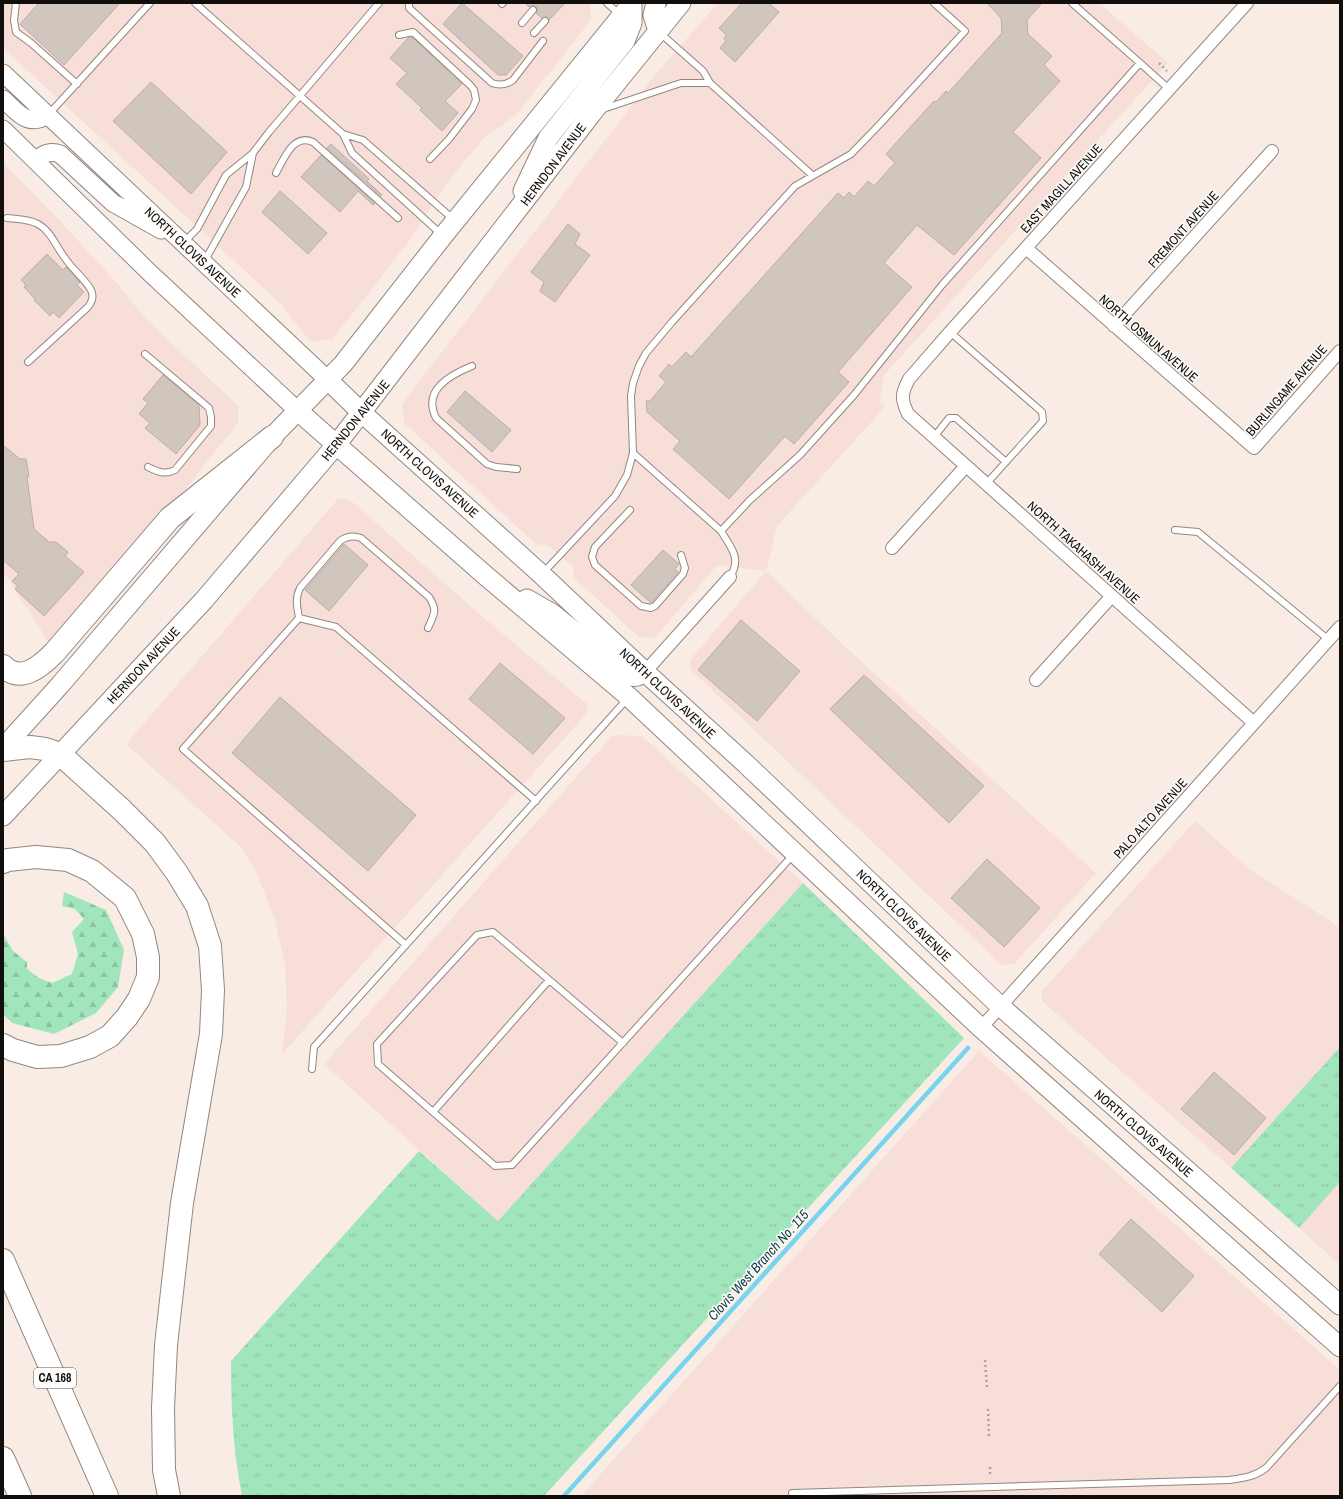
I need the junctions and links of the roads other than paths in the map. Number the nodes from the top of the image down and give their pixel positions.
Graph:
1 (16, 3) edge
2 (150, 3) edge
3 (195, 3) edge
4 (379, 3) edge
5 (409, 3) edge
6 (607, 3) edge
7 (656, 3) edge
8 (681, 3) edge
9 (934, 3) edge
10 (1072, 3) edge
11 (1247, 3) edge
12 (629, 6) edge
13 (533, 10) dead end
14 (545, 21) dead end
15 (522, 23) dead end
16 (658, 31) junction
17 (534, 33) dead end
18 (399, 35) dead end
19 (543, 41) dead end
20 (1140, 63) junction
21 (3, 73) edge
22 (710, 83) junction
23 (77, 84) junction
24 (1169, 89) junction
25 (299, 96) junction
26 (3, 99) edge
27 (592, 113) junction
28 (48, 115) junction
29 (3, 129) edge
30 (343, 134) junction
31 (1272, 151) dead end
32 (253, 153) junction
33 (430, 159) dead end
34 (35, 160) junction
35 (276, 173) dead end
36 (812, 175) junction
37 (7, 218) dead end
38 (398, 218) dead end
39 (506, 226) junction
40 (449, 229) junction
41 (184, 243) junction
42 (1026, 248) junction
43 (204, 262) junction
44 (1114, 326) junction
45 (950, 332) junction
46 (1340, 351) edge
47 (145, 354) dead end
48 (28, 362) dead end
49 (472, 366) dead end
50 (328, 380) junction
51 (902, 397) joint
52 (298, 411) junction
53 (361, 412) junction
54 (272, 437) junction
55 (934, 437) junction
56 (336, 445) junction
57 (1254, 448) joint
58 (633, 453) junction
59 (1006, 462) junction
60 (966, 466) junction
61 (148, 467) dead end
62 (517, 469) dead end
63 (986, 484) junction
64 (630, 510) dead end
65 (1175, 530) dead end
66 (721, 531) junction
67 (892, 548) dead end
68 (681, 555) dead end
69 (542, 575) junction
70 (486, 576) junction
71 (730, 577) joint
72 (1111, 596) junction
73 (299, 618) junction
74 (1340, 627) edge
75 (428, 628) dead end
76 (1329, 640) junction
77 (3, 666) edge
78 (645, 672) junction
79 (1036, 680) dead end
80 (629, 697) junction
81 (1254, 723) junction
82 (3, 749) edge
83 (60, 754) junction
84 (536, 801) junction
85 (3, 816) edge
86 (795, 853) junction
87 (3, 862) edge
88 (406, 945) junction
89 (550, 980) junction
90 (1000, 1006) junction
91 (981, 1028) junction
92 (623, 1043) junction
93 (3, 1045) edge
94 (312, 1069) dead end
95 (433, 1112) junction
96 (3, 1260) edge
97 (1340, 1305) edge
98 (1340, 1347) edge
99 (1340, 1386) edge
100 (3, 1458) edge
101 (792, 1493) dead end
102 (20, 1496) edge
103 (107, 1496) edge
104 (169, 1496) edge

1 - 23 lane
2 - 23 lane
3 - 25 lane
4 - 25 lane
5 - 19 lane
6 - 12 lane
7 - 16 main road
8 - 16 main road, HERNDON AVENUE
9 - 36 lane
10 - 20 lane
11 - 24 street, EAST MAGILL AVENUE
12 - 39 main road
12 - 40 main road
13 - 15 lane
14 - 17 lane
16 - 22 lane
16 - 27 main road, HERNDON AVENUE
18 - 33 lane
20 - 24 lane
20 - 66 lane
21 - 28 main road, NORTH CLOVIS AVENUE
22 - 27 lane
22 - 36 lane
23 - 28 lane
24 - 42 street, EAST MAGILL AVENUE
25 - 30 lane
25 - 32 lane
26 - 28 main road
27 - 39 main road, HERNDON AVENUE
28 - 41 main road, NORTH CLOVIS AVENUE
29 - 34 main road
30 - 40 lane
30 - 40 lane
31 - 44 street, FREMONT AVENUE
32 - 41 lane
32 - 43 lane
34 - 41 main road
34 - 52 main road
35 - 38 lane
36 - 58 lane
37 - 48 lane
39 - 53 main road, HERNDON AVENUE
40 - 50 main road
41 - 43 main road, NORTH CLOVIS AVENUE
42 - 44 street, NORTH OSMUN AVENUE
42 - 45 street, EAST MAGILL AVENUE
43 - 50 main road, NORTH CLOVIS AVENUE
44 - 57 street, NORTH OSMUN AVENUE
45 - 51 street, EAST MAGILL AVENUE
45 - 59 lane
46 - 57 street, BURLINGAME AVENUE
47 - 61 lane
49 - 62 lane
50 - 52 main road
50 - 53 main road, NORTH CLOVIS AVENUE
51 - 55 street, NORTH TAKAHASHI AVENUE
52 - 54 main road
52 - 56 main road
53 - 56 main road, HERNDON AVENUE
53 - 69 main road, NORTH CLOVIS AVENUE
54 - 77 highway
54 - 82 main road
55 - 59 lane
55 - 60 street, NORTH TAKAHASHI AVENUE
56 - 70 main road
56 - 83 main road, HERNDON AVENUE
58 - 66 lane
58 - 69 lane
59 - 63 lane
60 - 63 street, NORTH TAKAHASHI AVENUE
60 - 67 street
63 - 72 street, NORTH TAKAHASHI AVENUE
64 - 68 lane
65 - 76 lane
66 - 71 lane
69 - 78 main road, NORTH CLOVIS AVENUE
70 - 78 main road
70 - 80 main road
71 - 78 street
72 - 79 street
72 - 81 street, NORTH TAKAHASHI AVENUE
73 - 75 lane
73 - 84 lane
73 - 88 lane
74 - 76 street, PALO ALTO AVENUE
76 - 81 street, PALO ALTO AVENUE
78 - 90 main road, NORTH CLOVIS AVENUE
80 - 84 lane
80 - 86 main road
81 - 90 street, PALO ALTO AVENUE
82 - 83 highway
83 - 85 main road, HERNDON AVENUE
83 - 104 highway
84 - 88 lane
86 - 91 main road
86 - 92 lane
87 - 93 highway
88 - 94 lane
89 - 92 lane
89 - 95 lane
89 - 95 lane
90 - 91 street, PALO ALTO AVENUE
90 - 97 main road, NORTH CLOVIS AVENUE
91 - 98 main road
92 - 95 lane
96 - 103 highway, CA 168
99 - 101 lane
100 - 102 highway

